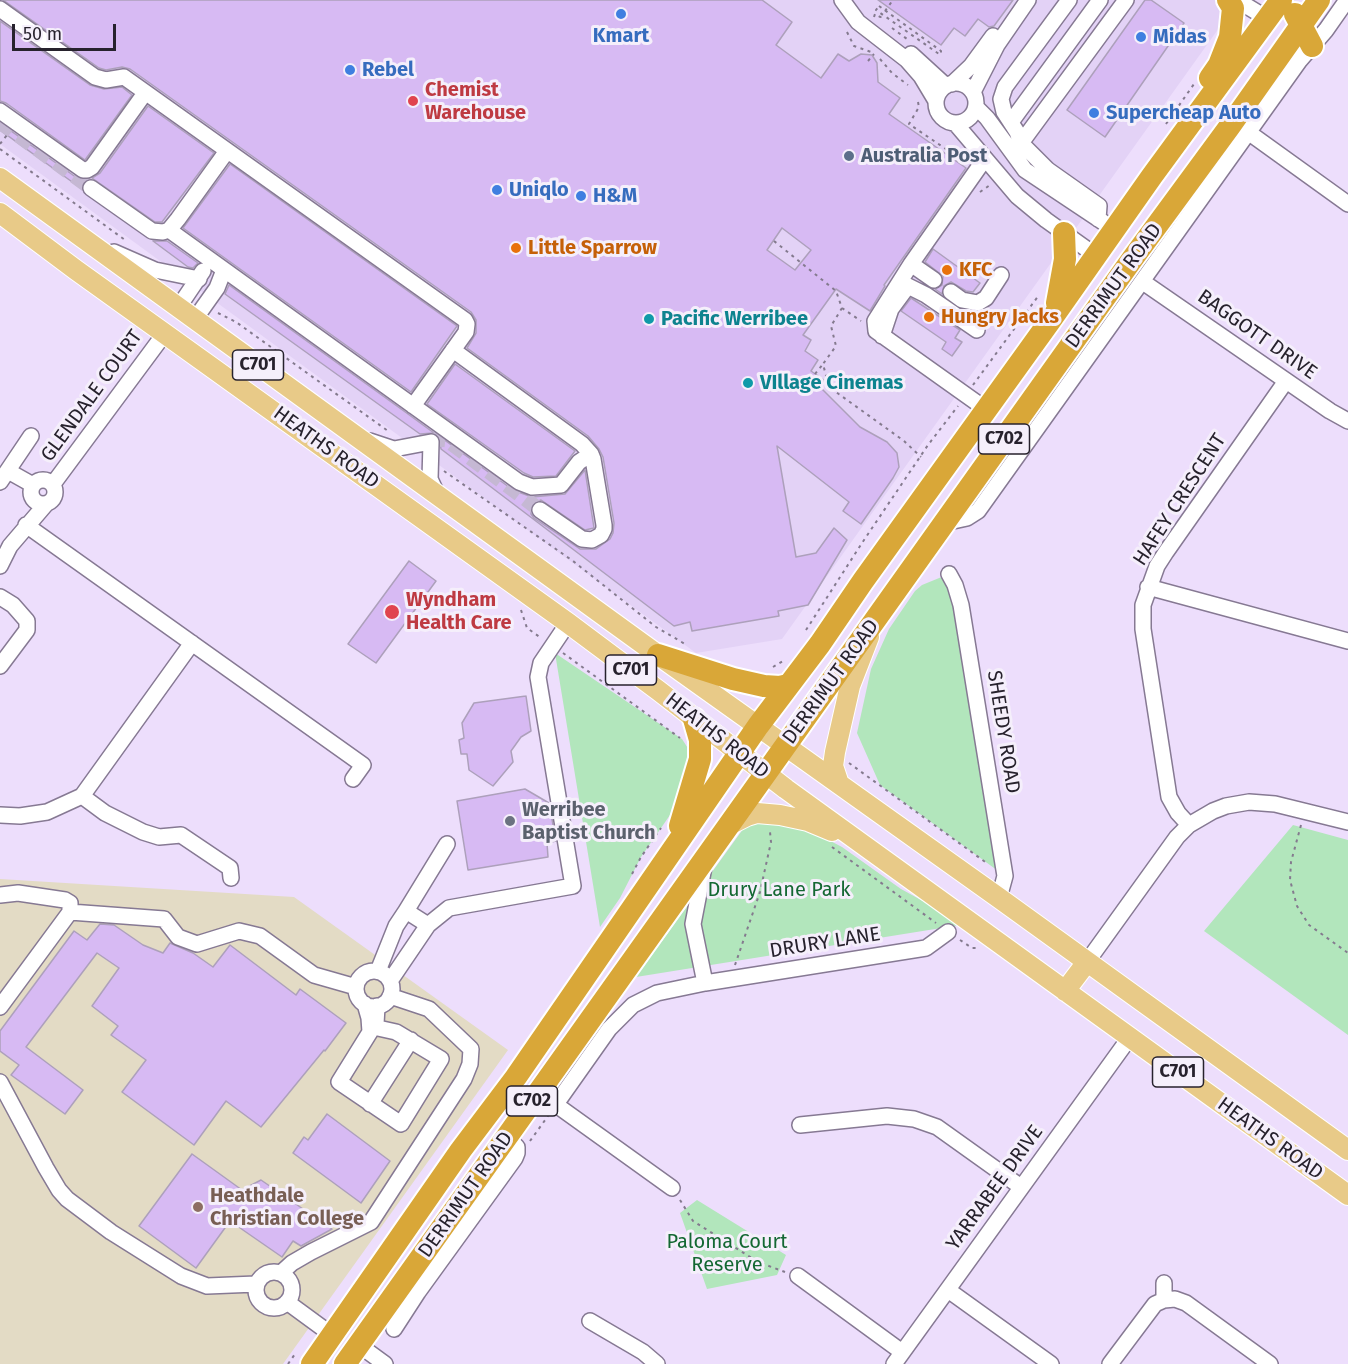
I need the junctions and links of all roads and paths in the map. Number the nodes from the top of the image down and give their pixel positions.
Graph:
1 (4, 0) edge
2 (842, 0) edge
3 (893, 0) edge
4 (1019, 0) edge
5 (1028, 0) edge
6 (1069, 0) edge
7 (1100, 0) edge
8 (1126, 0) edge
9 (1228, 0) edge
10 (1237, 0) edge
11 (1281, 0) edge
12 (1287, 0) edge
13 (1319, 0) edge
14 (1347, 0) edge
15 (0, 7) edge
16 (885, 11) junction
17 (1268, 19) junction
18 (1301, 25) junction
19 (845, 27) dead end
20 (1312, 46) junction
21 (909, 85) dead end
22 (949, 85) junction
23 (145, 93) junction
24 (918, 99) dead end
25 (974, 100) junction
26 (936, 101) junction
27 (0, 111) edge
28 (1011, 122) junction
29 (955, 123) junction
30 (11, 130) dead end
31 (1248, 132) junction
32 (1021, 143) junction
33 (0, 144) edge
34 (227, 151) junction
35 (981, 165) junction
36 (1152, 176) junction
37 (0, 178) edge
38 (992, 188) dead end
39 (91, 189) tunnel mouth
40 (1348, 204) edge
41 (0, 213) edge
42 (1106, 224) junction
43 (169, 230) junction
44 (1064, 233) junction
45 (80, 236) junction
46 (774, 241) dead end
47 (1095, 255) junction
48 (1133, 258) junction
49 (209, 259) junction
50 (911, 264) junction
51 (224, 270) junction
52 (1001, 275) dead end
53 (199, 279) junction
54 (934, 280) dead end
55 (1143, 282) junction
56 (951, 292) dead end
57 (178, 308) junction
58 (842, 308) junction
59 (195, 319) junction
60 (1050, 321) junction
61 (977, 330) dead end
62 (165, 333) junction
63 (879, 334) junction
64 (453, 350) junction
65 (823, 364) junction
66 (815, 374) dead end
67 (1286, 381) junction
68 (413, 406) junction
69 (987, 410) junction
70 (1348, 421) edge
71 (31, 436) dead end
72 (358, 438) junction
73 (591, 454) junction
74 (921, 457) dead end
75 (4, 476) edge
76 (53, 484) junction
77 (33, 485) junction
78 (437, 494) junction
79 (46, 504) junction
80 (540, 510) tunnel mouth
81 (944, 523) junction
82 (26, 525) junction
83 (0, 566) edge
84 (545, 572) junction
85 (949, 574) dead end
86 (1148, 587) junction
87 (0, 597) edge
88 (875, 620) junction
89 (568, 623) junction
90 (527, 628) dead end
91 (1348, 641) edge
92 (192, 643) junction
93 (552, 646) junction
94 (658, 655) junction
95 (0, 666) edge
96 (788, 685) junction
97 (694, 719) junction
98 (758, 726) junction
99 (682, 739) dead end
100 (786, 745) junction
101 (835, 752) junction
102 (739, 753) junction
103 (765, 774) junction
104 (353, 779) dead end
105 (839, 784) junction
106 (82, 796) junction
107 (1304, 810) junction
108 (771, 814) junction
109 (0, 815) edge
110 (1348, 822) edge
111 (664, 824) dead end
112 (729, 825) junction
113 (1189, 825) junction
114 (857, 841) junction
115 (825, 843) dead end
116 (447, 844) dead end
117 (673, 848) junction
118 (706, 858) junction
119 (1005, 876) junction
120 (231, 878) dead end
121 (631, 878) dead end
122 (0, 895) edge
123 (999, 898) junction
124 (406, 911) junction
125 (70, 912) junction
126 (428, 925) junction
127 (948, 932) junction
128 (972, 948) dead end
129 (1348, 953) edge
130 (1087, 962) junction
131 (389, 980) junction
132 (726, 981) junction
133 (705, 983) junction
134 (356, 987) junction
135 (1065, 991) junction
136 (371, 1005) junction
137 (0, 1007) edge
138 (1130, 1037) junction
139 (411, 1040) junction
140 (516, 1077) junction
141 (0, 1082) edge
142 (547, 1098) junction
143 (370, 1104) junction
144 (800, 1125) dead end
145 (512, 1145) junction
146 (461, 1150) junction
147 (1348, 1150) edge
148 (1021, 1187) junction
149 (672, 1188) joint
150 (1348, 1195) edge
151 (281, 1273) junction
152 (798, 1276) joint
153 (1164, 1283) dead end
154 (256, 1284) junction
155 (409, 1289) junction
156 (948, 1290) junction
157 (1164, 1300) junction
158 (287, 1302) junction
159 (590, 1321) dead end
160 (394, 1329) dead end
161 (332, 1335) junction
162 (356, 1357) edge
163 (898, 1358) edge
164 (312, 1364) edge
165 (385, 1364) edge
166 (657, 1364) edge
167 (1051, 1364) edge
168 (1110, 1364) edge
169 (1270, 1364) edge

1 - 15 street
2 - 22 street
2 - 26 street
3 - 16 path
4 - 22 street
5 - 25 street
6 - 28 street
7 - 28 street
8 - 32 street
9 - 36 highway
10 - 17 street
11 - 17 highway, DERRIMUT ROAD / C702
12 - 18 highway
13 - 18 highway, DERRIMUT ROAD / C702
14 - 20 street
15 - 23 street
16 - 16 path
17 - 18 highway
17 - 36 highway, DERRIMUT ROAD / C702
18 - 20 highway
18 - 48 highway, DERRIMUT ROAD / C702
19 - 21 path
20 - 31 street
22 - 25 street
22 - 26 street
23 - 27 street
23 - 34 street
24 - 35 path
25 - 29 street
25 - 42 street
26 - 29 street
28 - 32 street
29 - 35 street
30 - 33 path
31 - 40 street
31 - 55 street
32 - 42 street
34 - 43 street
34 - 64 street
35 - 38 path
35 - 44 street
35 - 50 street
36 - 42 highway, DERRIMUT ROAD / C702
37 - 45 main road, HEATHS ROAD / C701
39 - 43 street
41 - 62 main road, HEATHS ROAD / C701
42 - 47 highway, DERRIMUT ROAD / C702
42 - 48 highway
43 - 49 street
44 - 47 street
44 - 60 highway
45 - 53 street
45 - 57 main road, HEATHS ROAD / C701
46 - 58 path
47 - 48 highway
47 - 60 highway, DERRIMUT ROAD / C702
48 - 81 highway, DERRIMUT ROAD / C702
49 - 51 street
49 - 53 street
50 - 54 street
50 - 63 street
51 - 59 street
51 - 68 street
52 - 56 street
53 - 57 street
55 - 67 street, BAGGOTT DRIVE
55 - 81 street
57 - 59 main road, HEATHS ROAD / C701
57 - 62 main road
58 - 63 path
58 - 65 path
59 - 62 main road
59 - 72 main road, HEATHS ROAD / C701
60 - 69 highway, DERRIMUT ROAD / C702
61 - 63 street
62 - 76 street, GLENDALE COURT
62 - 89 main road, HEATHS ROAD / C701
63 - 69 street
64 - 68 street
64 - 73 street
65 - 66 path
65 - 74 path
67 - 70 street, BAGGOTT DRIVE
67 - 86 street, HAFEY CRESCENT
68 - 73 street
69 - 96 highway, DERRIMUT ROAD / C702
71 - 75 street
72 - 78 main road, HEATHS ROAD / C701
72 - 78 street
73 - 80 street
75 - 77 street
76 - 77 street
76 - 79 street
77 - 79 street
78 - 84 main road, HEATHS ROAD / C701
79 - 82 street
81 - 88 highway, DERRIMUT ROAD / C702
82 - 83 street
82 - 92 street
84 - 89 main road
84 - 94 main road, HEATHS ROAD / C701
85 - 119 street, SHEEDY ROAD
86 - 91 street
86 - 113 street, HAFEY CRESCENT
87 - 95 street
88 - 100 highway, DERRIMUT ROAD / C702
88 - 101 main road
89 - 93 street
89 - 97 main road, HEATHS ROAD / C701
90 - 93 path
92 - 104 street
92 - 106 street
93 - 99 path
93 - 126 street
94 - 96 highway
94 - 98 main road, HEATHS ROAD / C701
96 - 98 highway, DERRIMUT ROAD / C702
97 - 102 main road, HEATHS ROAD / C701
97 - 117 highway
98 - 100 main road, HEATHS ROAD / C701
98 - 102 highway, DERRIMUT ROAD / C702
100 - 103 highway, DERRIMUT ROAD / C702
100 - 105 main road, HEATHS ROAD / C701
101 - 105 main road
101 - 119 path
102 - 103 main road, HEATHS ROAD / C701
102 - 117 highway, DERRIMUT ROAD / C702
103 - 112 highway, DERRIMUT ROAD / C702
103 - 114 main road, HEATHS ROAD / C701
105 - 123 main road, HEATHS ROAD / C701
106 - 109 street
106 - 120 street
107 - 110 street
107 - 113 street
107 - 129 path
108 - 112 main road
108 - 114 main road
108 - 132 path
111 - 121 path
112 - 118 highway, DERRIMUT ROAD / C702
113 - 130 street
114 - 135 main road, HEATHS ROAD / C701
115 - 127 path
116 - 124 street
117 - 140 highway, DERRIMUT ROAD / C702
118 - 133 street
118 - 142 highway, DERRIMUT ROAD / C702
119 - 123 street, SHEEDY ROAD
122 - 125 street
123 - 130 main road, HEATHS ROAD / C701
124 - 126 street
124 - 131 street
125 - 134 street
125 - 137 street
126 - 131 street
127 - 128 path
127 - 132 street, DRURY LANE
130 - 135 main road
130 - 147 main road, HEATHS ROAD / C701
131 - 134 street
131 - 136 street
131 - 151 street
132 - 133 street, DRURY LANE
133 - 142 street, DRURY LANE
134 - 136 street
135 - 138 main road, HEATHS ROAD / C701
136 - 139 street
136 - 143 street
138 - 148 street, YARRABEE DRIVE
138 - 150 main road, HEATHS ROAD / C701
139 - 143 street
139 - 143 street
140 - 142 highway
140 - 146 highway, DERRIMUT ROAD / C702
141 - 154 street
142 - 145 highway, DERRIMUT ROAD / C702
142 - 145 path
142 - 149 street
144 - 148 street
145 - 146 highway
145 - 155 highway, DERRIMUT ROAD / C702
146 - 161 highway, DERRIMUT ROAD / C702
148 - 156 street, YARRABEE DRIVE
149 - 152 path
151 - 154 street
151 - 158 street
152 - 163 street
153 - 157 street
154 - 158 street
155 - 160 street
155 - 162 highway, DERRIMUT ROAD / C702
156 - 163 street, YARRABEE DRIVE
156 - 167 street
157 - 168 street
157 - 169 street
158 - 161 street
159 - 166 street
161 - 162 highway
161 - 164 highway, DERRIMUT ROAD / C702
162 - 165 street

